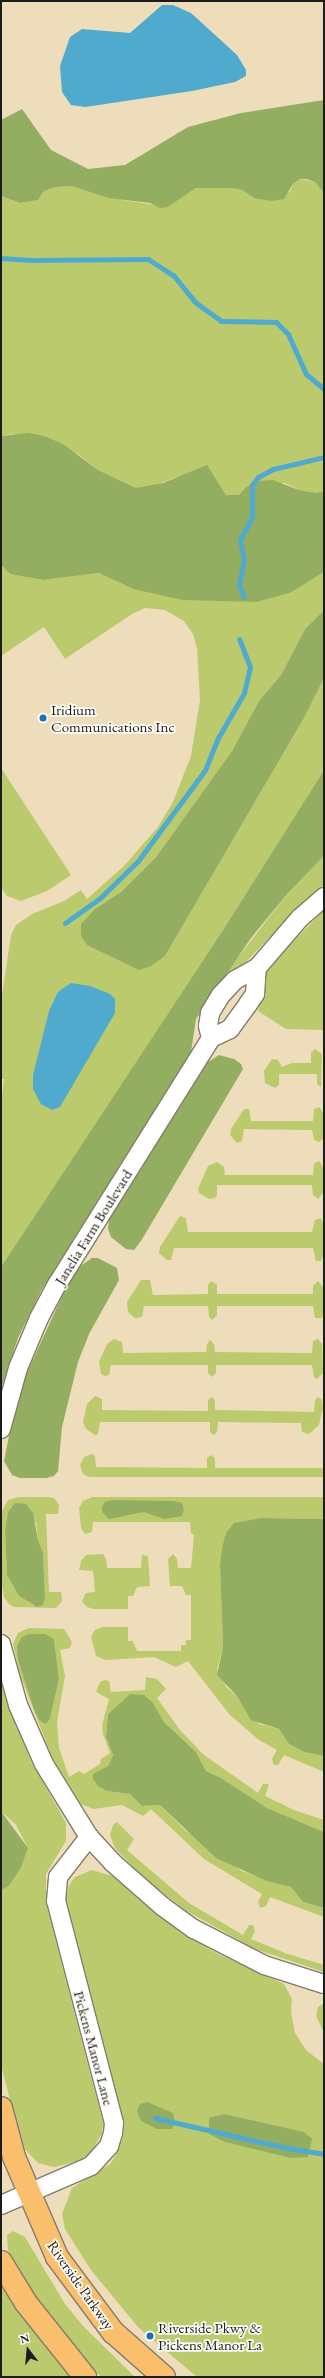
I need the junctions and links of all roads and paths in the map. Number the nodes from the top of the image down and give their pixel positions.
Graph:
1 (324, 897) edge
2 (257, 968) junction
3 (211, 1038) junction
4 (1, 1429) edge
5 (1, 1644) edge
6 (89, 1837) junction
7 (324, 1984) edge
8 (1, 2108) edge
9 (28, 2195) junction
10 (1, 2205) edge
11 (1, 2262) edge
12 (85, 2377) edge
13 (164, 2377) edge

1 - 2 street
2 - 3 street
2 - 3 street
3 - 4 street, Janelia Farm Boulevard
5 - 6 street
6 - 7 street
6 - 9 street, Pickens Manor Lane
8 - 9 main road, Riverside Parkway
9 - 10 street, Pickens Manor Lane
9 - 13 main road, Riverside Parkway
11 - 12 main road

